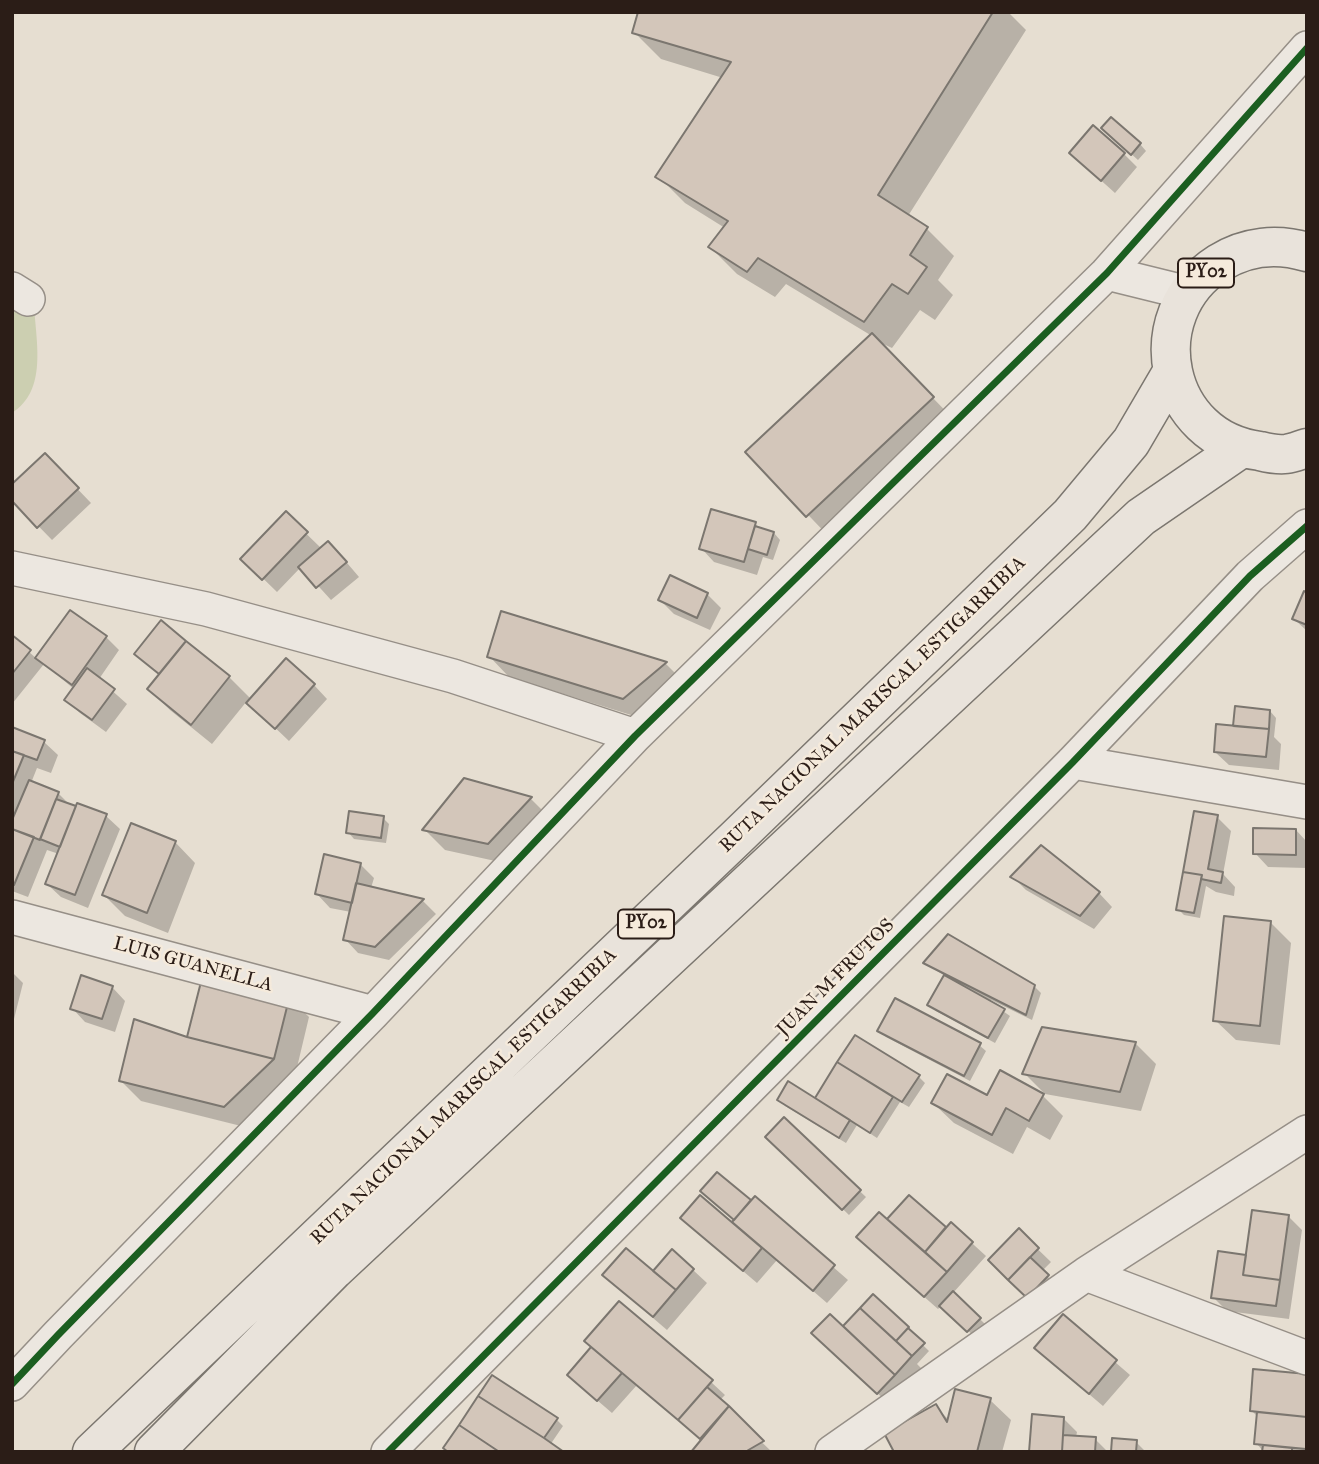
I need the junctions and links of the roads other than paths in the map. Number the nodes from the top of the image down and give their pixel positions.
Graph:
1 (1307, 48) edge
2 (1302, 247) edge
3 (1107, 273) junction
4 (1188, 293) junction
5 (1172, 372) junction
6 (1307, 448) edge
7 (1240, 449) junction
8 (1307, 526) edge
9 (12, 568) edge
10 (635, 736) junction
11 (1073, 762) junction
12 (1307, 802) edge
13 (12, 917) edge
14 (373, 1013) junction
15 (1307, 1132) edge
16 (1086, 1275) junction
17 (1307, 1358) edge
18 (12, 1384) edge
19 (402, 1448) edge
20 (92, 1452) edge
21 (154, 1452) edge
22 (832, 1452) edge

1 - 3 street
2 - 4 highway, PY02
3 - 4 street
3 - 10 street
4 - 5 highway, PY02
5 - 7 highway, PY02
5 - 20 highway, RUTA NACIONAL MARISCAL ESTIGARRIBIA / PY02
6 - 7 highway, PY02
7 - 21 highway, RUTA NACIONAL MARISCAL ESTIGARRIBIA / PY02
8 - 11 street, JUAN M FRUTOS
9 - 10 street
10 - 14 street
11 - 12 street
11 - 19 street, JUAN M FRUTOS
13 - 14 street, LUIS GUANELLA
14 - 18 street
15 - 16 street
16 - 17 street
16 - 22 street

